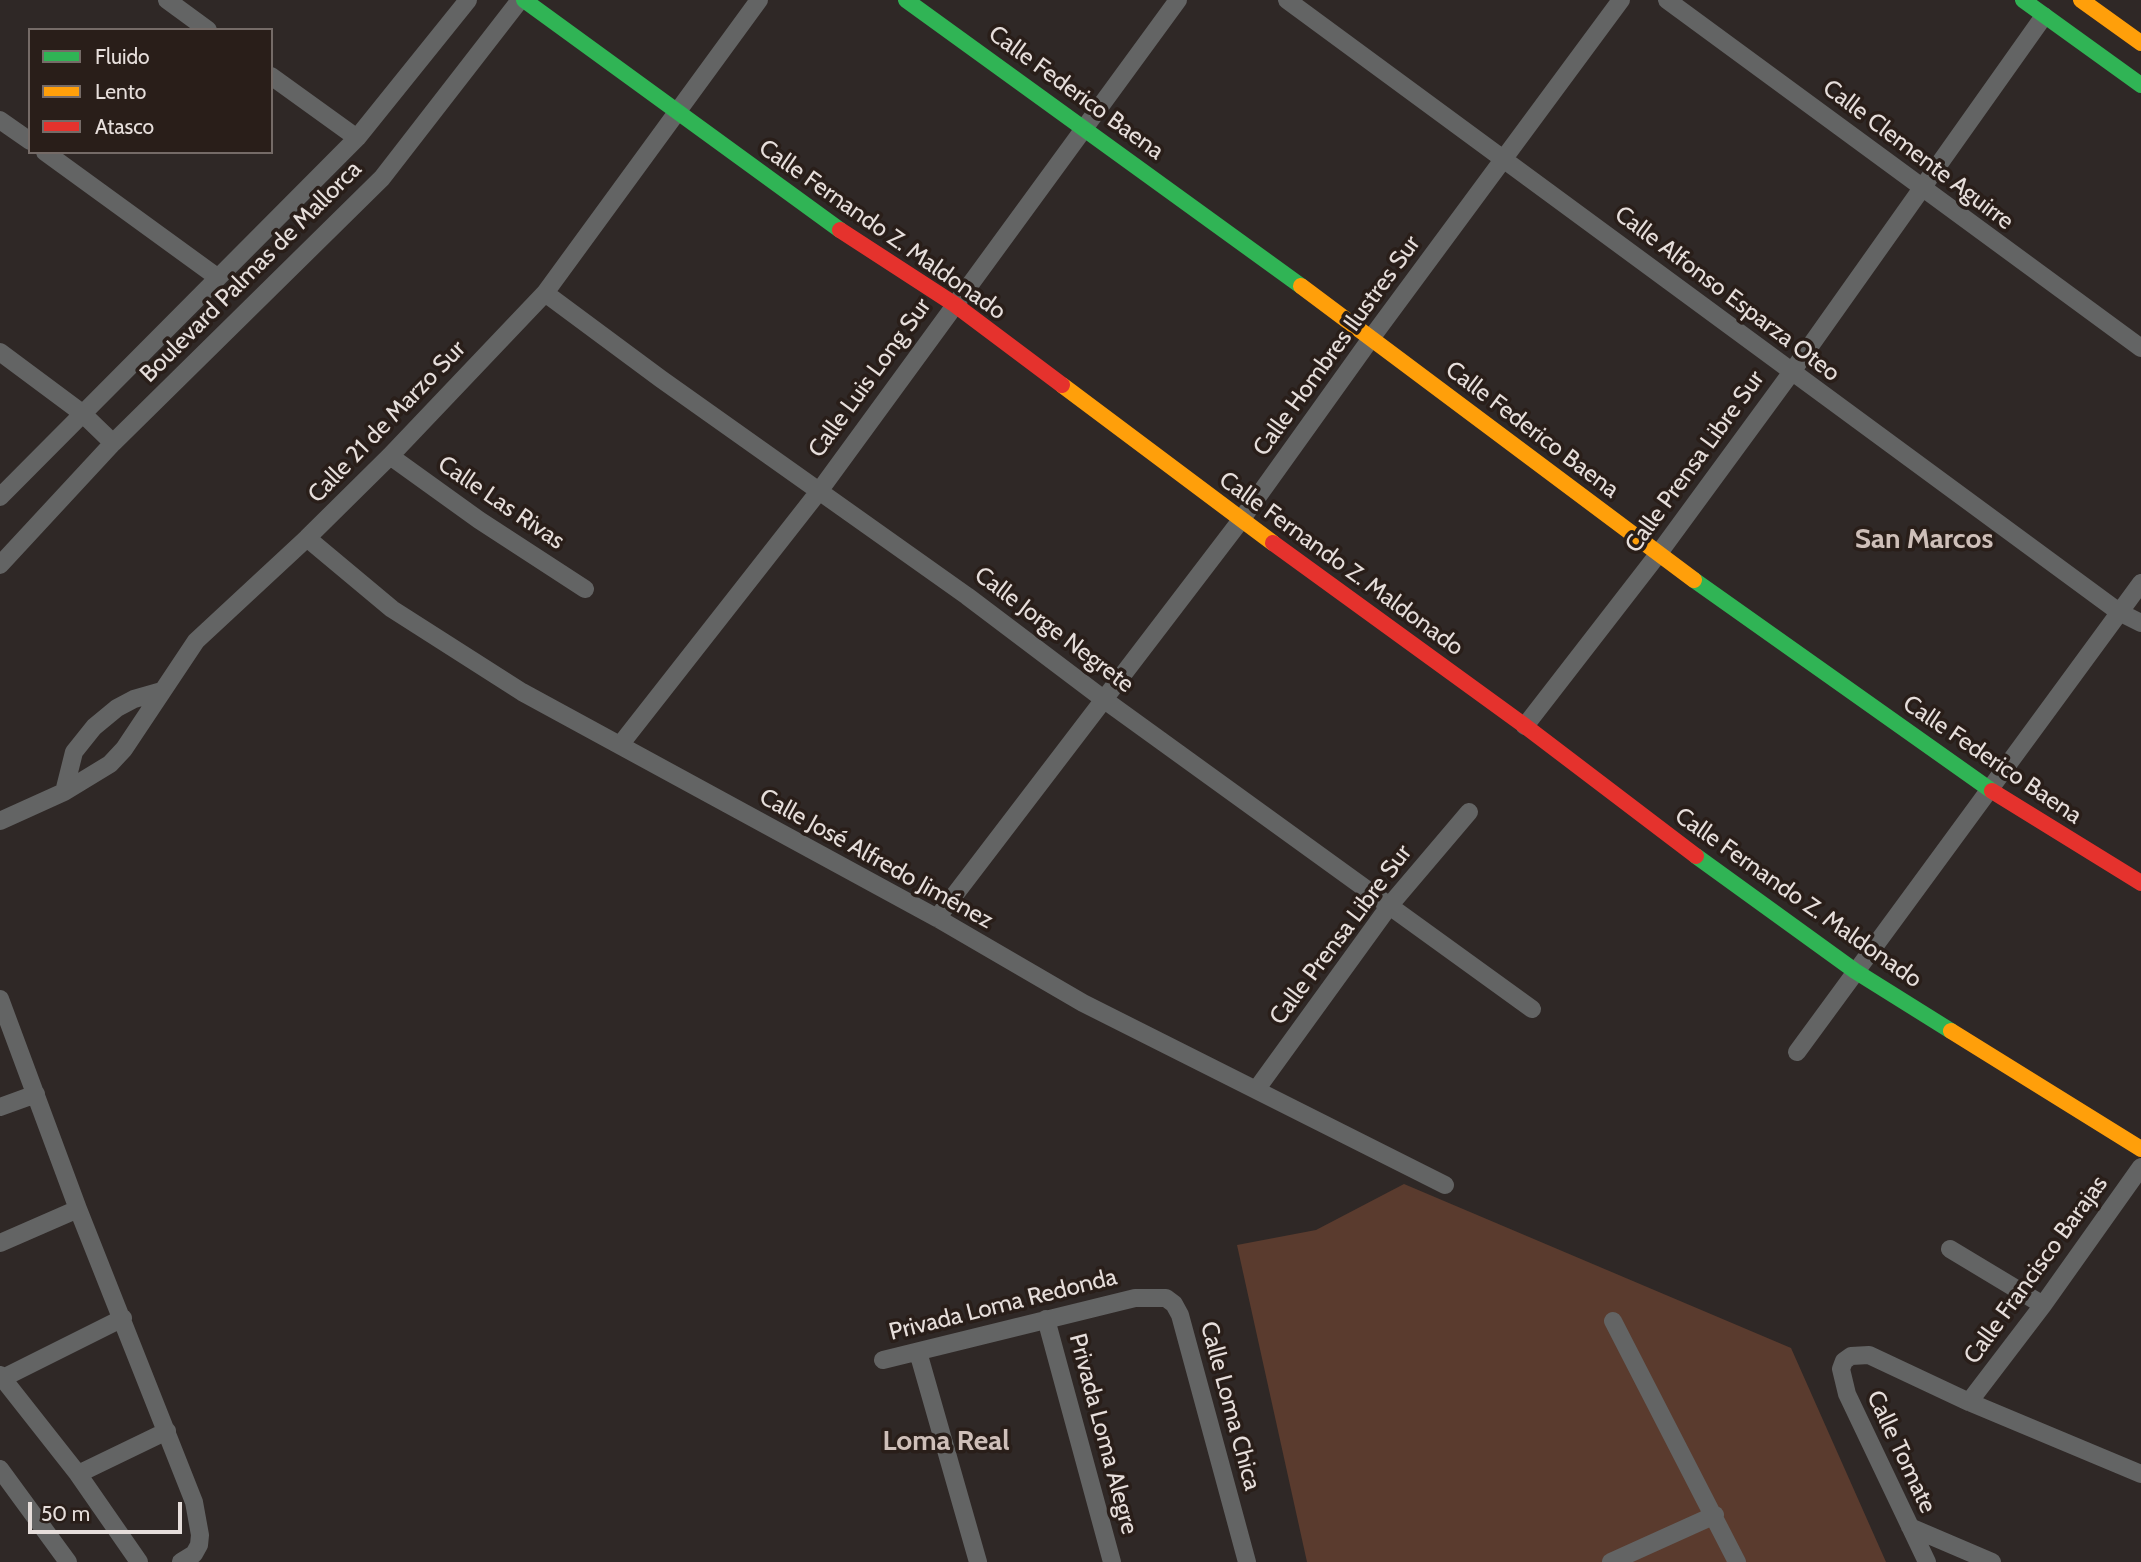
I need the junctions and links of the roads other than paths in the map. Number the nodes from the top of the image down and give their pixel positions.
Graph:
1 (167, 0) edge
2 (468, 0) edge
3 (522, 0) edge
4 (759, 0) edge
5 (906, 0) edge
6 (1178, 0) edge
7 (1287, 0) edge
8 (1621, 0) edge
9 (1667, 0) edge
10 (2023, 0) edge
11 (2081, 0) edge
12 (2044, 16) junction
13 (205, 28) edge
14 (2141, 43) edge
15 (273, 77) edge
16 (2141, 85) edge
17 (677, 114) junction
18 (0, 120) edge
19 (1087, 128) junction
20 (357, 138) junction
21 (28, 140) edge
22 (48, 154) edge
23 (1505, 160) junction
24 (1923, 188) junction
25 (218, 277) junction
26 (545, 293) junction
27 (954, 304) junction
28 (1372, 337) junction
29 (2141, 348) edge
30 (0, 352) edge
31 (1791, 373) junction
32 (82, 413) junction
33 (113, 443) junction
34 (390, 456) junction
35 (820, 490) junction
36 (0, 497) edge
37 (1241, 520) junction
38 (307, 538) junction
39 (1659, 553) junction
40 (0, 565) edge
41 (2141, 583) edge
42 (585, 589) dead end
43 (2119, 612) junction
44 (2141, 623) edge
45 (162, 691) junction
46 (1106, 701) junction
47 (117, 708) junction
48 (1525, 726) junction
49 (136, 729) junction
50 (620, 745) junction
51 (1989, 789) junction
52 (64, 792) junction
53 (1469, 812) dead end
54 (0, 821) edge
55 (2141, 883) edge
56 (1390, 905) junction
57 (937, 918) junction
58 (1855, 971) junction
59 (0, 999) edge
60 (1532, 1009) dead end
61 (1797, 1052) dead end
62 (1256, 1090) junction
63 (36, 1094) junction
64 (0, 1107) edge
65 (2141, 1149) edge
66 (2141, 1167) edge
67 (1445, 1185) dead end
68 (78, 1209) junction
69 (0, 1244) edge
70 (1950, 1249) dead end
71 (1135, 1298) joint
72 (2043, 1305) junction
73 (123, 1318) junction
74 (1046, 1319) junction
75 (1613, 1321) dead end
76 (918, 1352) junction
77 (883, 1360) dead end
78 (1, 1377) edge
79 (1969, 1402) junction
80 (167, 1432) junction
81 (78, 1474) junction
82 (2141, 1474) edge
83 (2, 1478) edge
84 (1715, 1515) junction
85 (1910, 1527) junction
86 (68, 1562) edge
87 (139, 1562) edge
88 (181, 1562) edge
89 (978, 1562) edge
90 (1112, 1562) edge
91 (1247, 1562) edge
92 (1611, 1562) edge
93 (1737, 1562) edge
94 (1927, 1562) edge
95 (1992, 1562) edge

1 - 13 street
2 - 20 street, Boulevard Palmas de Mallorca
3 - 17 street, Calle Fernando Z. Maldonado
3 - 33 street, Boulevard Palmas de Mallorca
4 - 17 street, Calle 21 de Marzo Sur
5 - 19 street, Calle Federico Baena
6 - 19 street, Calle Luis Long Sur
7 - 23 street, Calle Alfonso Esparza Oteo
8 - 23 street, Calle Hombres Ilustres Sur
9 - 24 street, Calle Clemente Aguirre
10 - 12 street
11 - 14 street
12 - 16 street
12 - 24 street, Calle Prensa Libre Sur
15 - 20 street
17 - 26 street, Calle 21 de Marzo Sur
17 - 27 street, Calle Fernando Z. Maldonado
18 - 21 street
19 - 27 street, Calle Luis Long Sur
19 - 28 street, Calle Federico Baena
20 - 25 street, Boulevard Palmas de Mallorca
22 - 25 street
23 - 28 street, Calle Hombres Ilustres Sur
23 - 31 street, Calle Alfonso Esparza Oteo
24 - 29 street, Calle Clemente Aguirre
24 - 31 street, Calle Prensa Libre Sur
25 - 32 street, Boulevard Palmas de Mallorca
26 - 34 street, Calle 21 de Marzo Sur
26 - 35 street, Calle Jorge Negrete
27 - 35 street, Calle Luis Long Sur
27 - 37 street, Calle Fernando Z. Maldonado
28 - 37 street, Calle Hombres Ilustres Sur
28 - 39 street, Calle Federico Baena
30 - 32 street
31 - 39 street, Calle Prensa Libre Sur
31 - 43 street, Calle Alfonso Esparza Oteo
32 - 33 street
32 - 36 street, Boulevard Palmas de Mallorca
33 - 40 street, Boulevard Palmas de Mallorca
34 - 38 street, Calle 21 de Marzo Sur
34 - 42 street, Calle Las Rivas
35 - 46 street, Calle Jorge Negrete
35 - 50 street, Calle Luis Long Sur
37 - 46 street, Calle Hombres Ilustres Sur
37 - 48 street, Calle Fernando Z. Maldonado
38 - 45 street, Calle 21 de Marzo Sur
38 - 50 street, Calle José Alfredo Jiménez
39 - 48 street, Calle Prensa Libre Sur
39 - 51 street, Calle Federico Baena
41 - 43 street
43 - 44 street, Calle Alfonso Esparza Oteo
43 - 51 street
45 - 47 street
45 - 49 street, Calle 21 de Marzo Sur
46 - 56 street, Calle Jorge Negrete
46 - 57 street, Calle Hombres Ilustres Sur
47 - 49 street
47 - 52 street
48 - 58 street, Calle Fernando Z. Maldonado
49 - 52 street, Calle 21 de Marzo Sur
50 - 57 street, Calle José Alfredo Jiménez
51 - 55 street, Calle Federico Baena
51 - 58 street
52 - 54 street, Calle 21 de Marzo Sur
53 - 56 street, Calle Prensa Libre Sur
56 - 60 street, Calle Jorge Negrete
56 - 62 street, Calle Prensa Libre Sur
57 - 62 street, Calle José Alfredo Jiménez
58 - 61 street
58 - 65 street, Calle Fernando Z. Maldonado
59 - 63 street
62 - 67 street, Calle José Alfredo Jiménez
63 - 64 street
63 - 68 street
66 - 72 street, Calle Francisco Barajas
68 - 69 street
68 - 73 street
70 - 72 street
71 - 74 street, Privada Loma Redonda
71 - 91 street, Calle Loma Chica
72 - 79 street, Calle Francisco Barajas
73 - 78 street
73 - 80 street
74 - 76 street, Privada Loma Redonda
74 - 90 street, Privada Loma Alegre
75 - 84 street
76 - 77 street, Privada Loma Redonda
76 - 89 street
78 - 81 street
79 - 82 street
79 - 85 street, Calle Tomate
80 - 81 street
80 - 88 street
81 - 87 street
83 - 86 street
84 - 92 street
84 - 93 street
85 - 94 street, Calle Tomate
85 - 95 street

